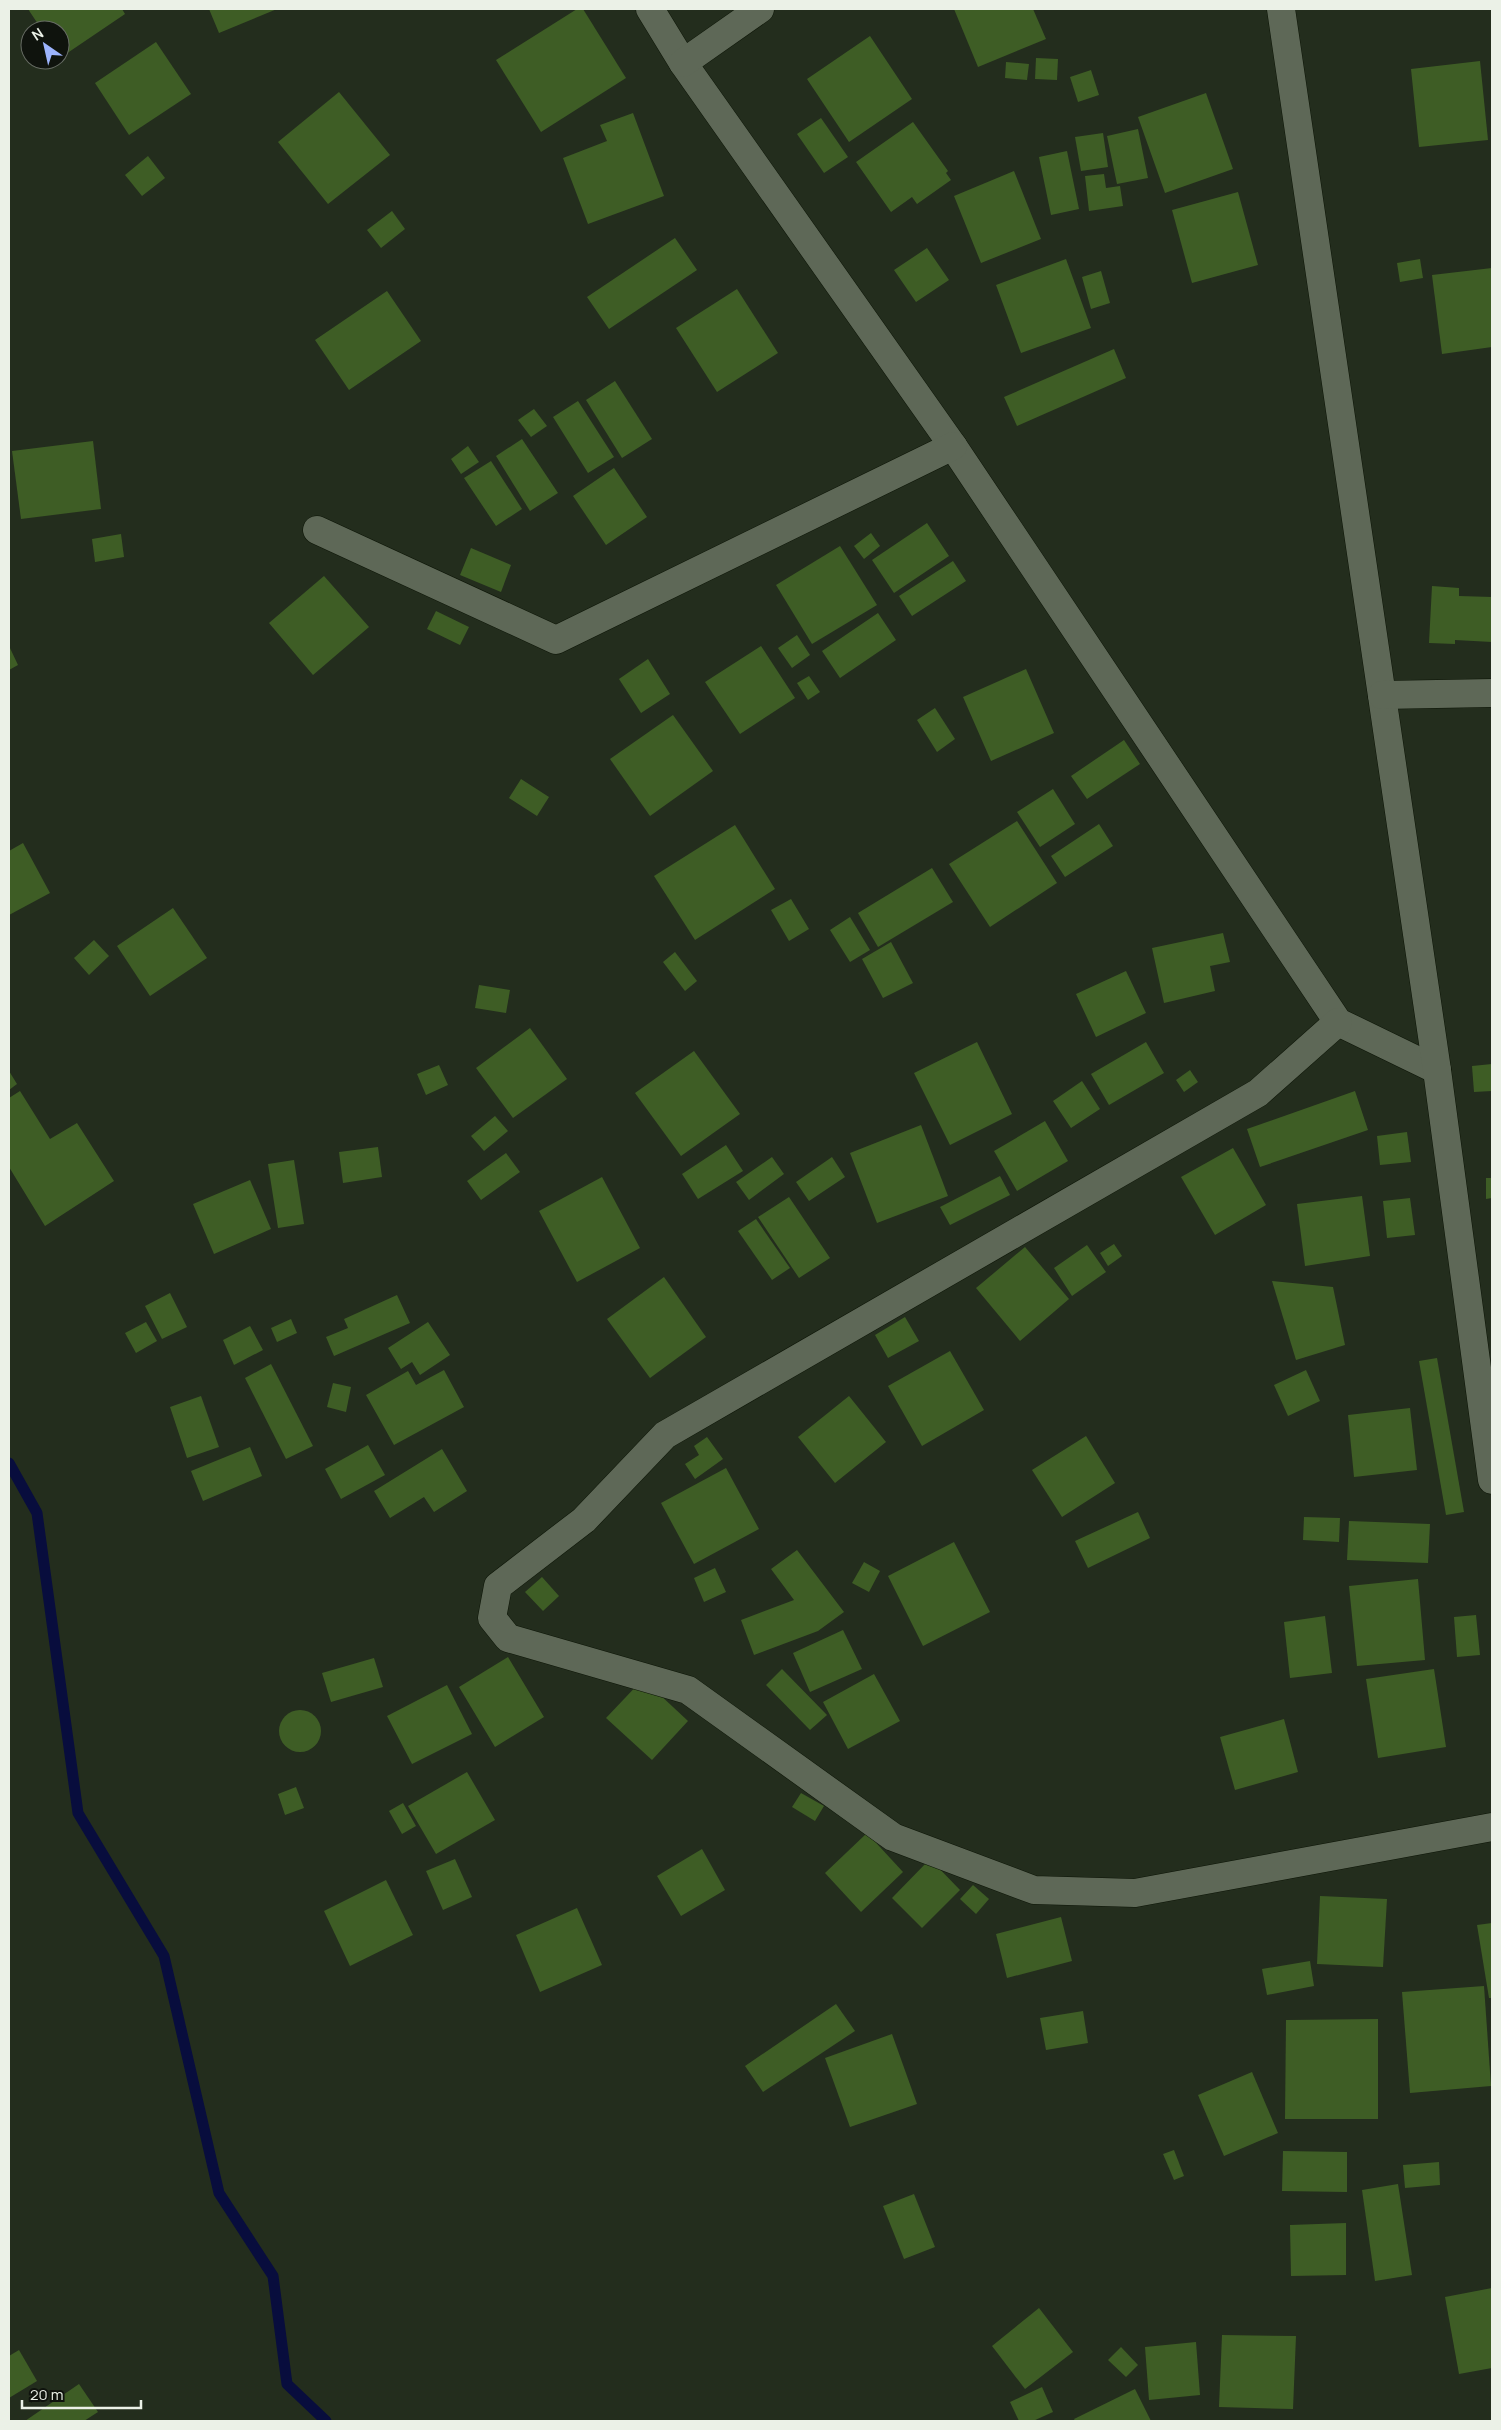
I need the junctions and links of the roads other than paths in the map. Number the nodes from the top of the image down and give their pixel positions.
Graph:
1 (650, 9) edge
2 (760, 9) edge
3 (1281, 9) edge
4 (683, 63) junction
5 (953, 446) junction
6 (317, 530) dead end
7 (1492, 693) edge
8 (1382, 695) junction
9 (1338, 1022) junction
10 (1437, 1070) junction
11 (1492, 1480) edge
12 (1492, 1826) edge

1 - 4 street
2 - 4 street
3 - 8 street
4 - 5 street
5 - 6 street
5 - 9 street
7 - 8 street
8 - 10 street
9 - 10 street
9 - 12 street
10 - 11 street

